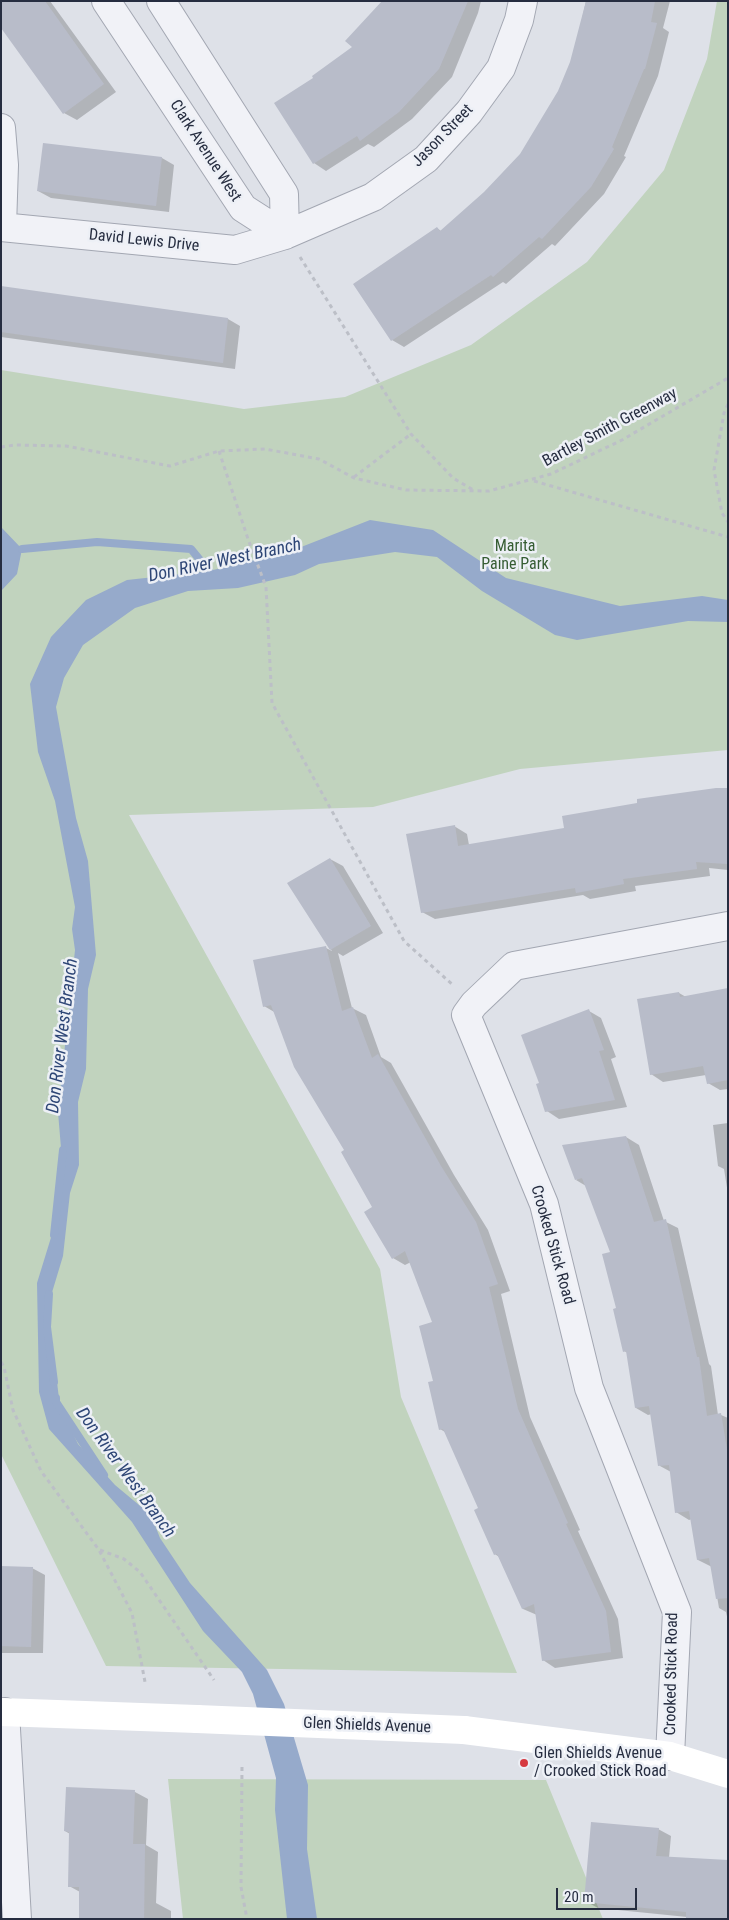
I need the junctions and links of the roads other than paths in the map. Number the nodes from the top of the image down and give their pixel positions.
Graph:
1 (106, 1) edge
2 (161, 1) edge
3 (523, 1) edge
4 (1, 128) edge
5 (2, 227) edge
6 (285, 235) junction
7 (728, 926) edge
8 (3, 1712) edge
9 (670, 1756) junction
10 (728, 1774) edge
11 (17, 1919) edge

1 - 6 street, Clark Avenue West
2 - 6 street
3 - 6 street, Jason Street
4 - 5 street
5 - 6 street, David Lewis Drive
7 - 9 street, Crooked Stick Road
8 - 9 street, Glen Shields Avenue, bridge
8 - 11 street
9 - 10 street, Glen Shields Avenue

